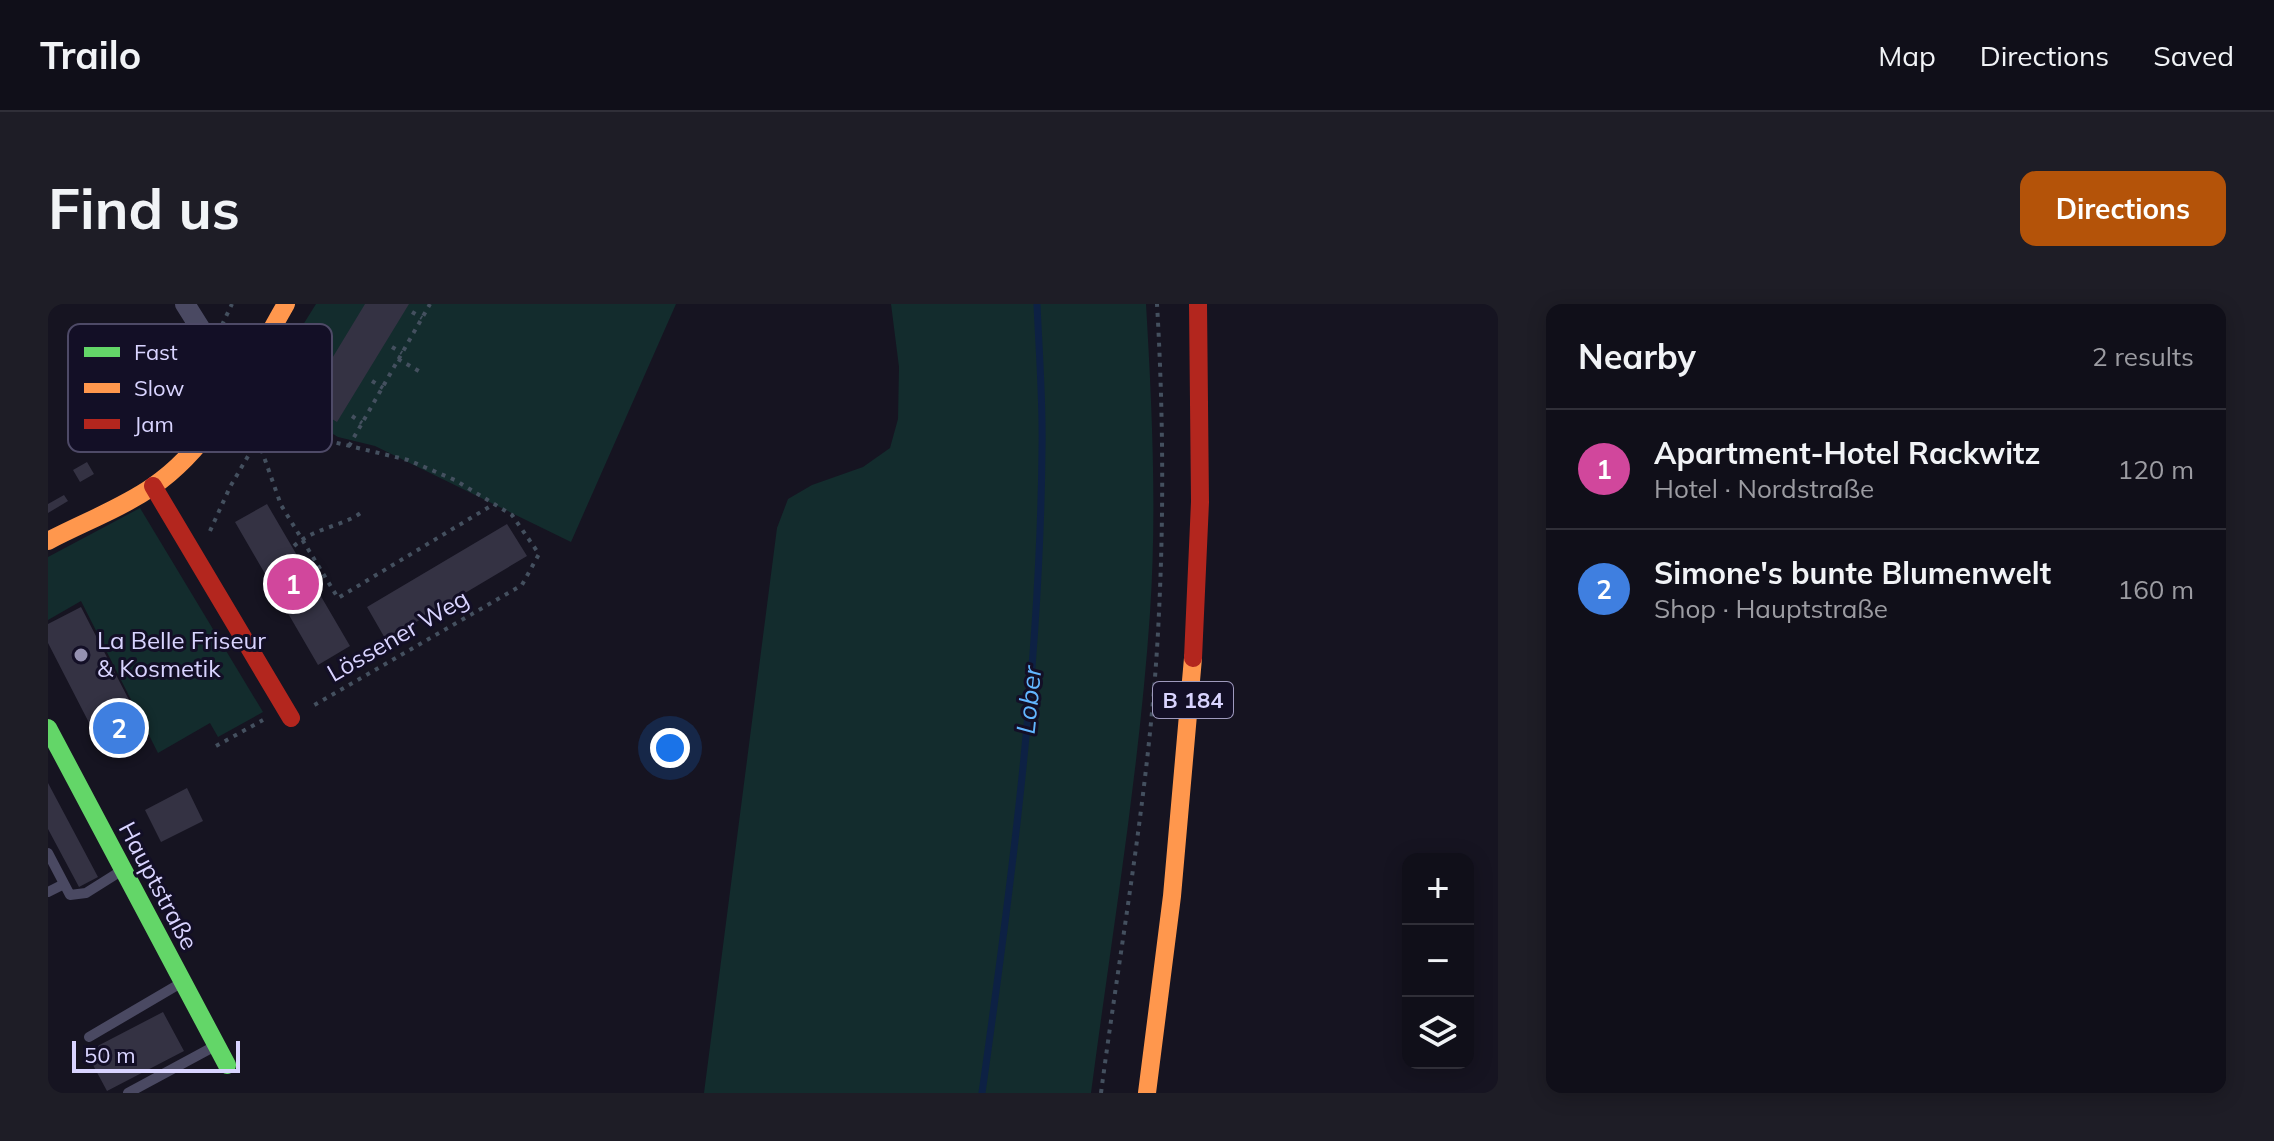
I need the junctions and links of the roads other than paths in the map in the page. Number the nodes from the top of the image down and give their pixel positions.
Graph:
1 (185, 304) edge
2 (286, 304) edge
3 (1198, 304) edge
4 (198, 324) edge
5 (274, 324) edge
6 (189, 452) edge
7 (153, 486) junction
8 (48, 541) edge
9 (288, 713) road end
10 (48, 728) edge
11 (48, 853) edge
12 (123, 870) junction
13 (64, 884) junction
14 (48, 892) edge
15 (183, 982) junction
16 (89, 1037) dead end
17 (216, 1045) junction
18 (227, 1065) dead end
19 (128, 1093) edge
20 (1147, 1093) edge

1 - 4 street
2 - 5 street
3 - 20 street, B 184
6 - 7 street
7 - 8 street
7 - 9 street
10 - 12 street, Hauptstraße
11 - 13 lane
12 - 13 lane
12 - 15 street, Hauptstraße
13 - 14 lane
15 - 16 lane
15 - 17 street, Hauptstraße
17 - 18 street, Hauptstraße
17 - 19 lane

